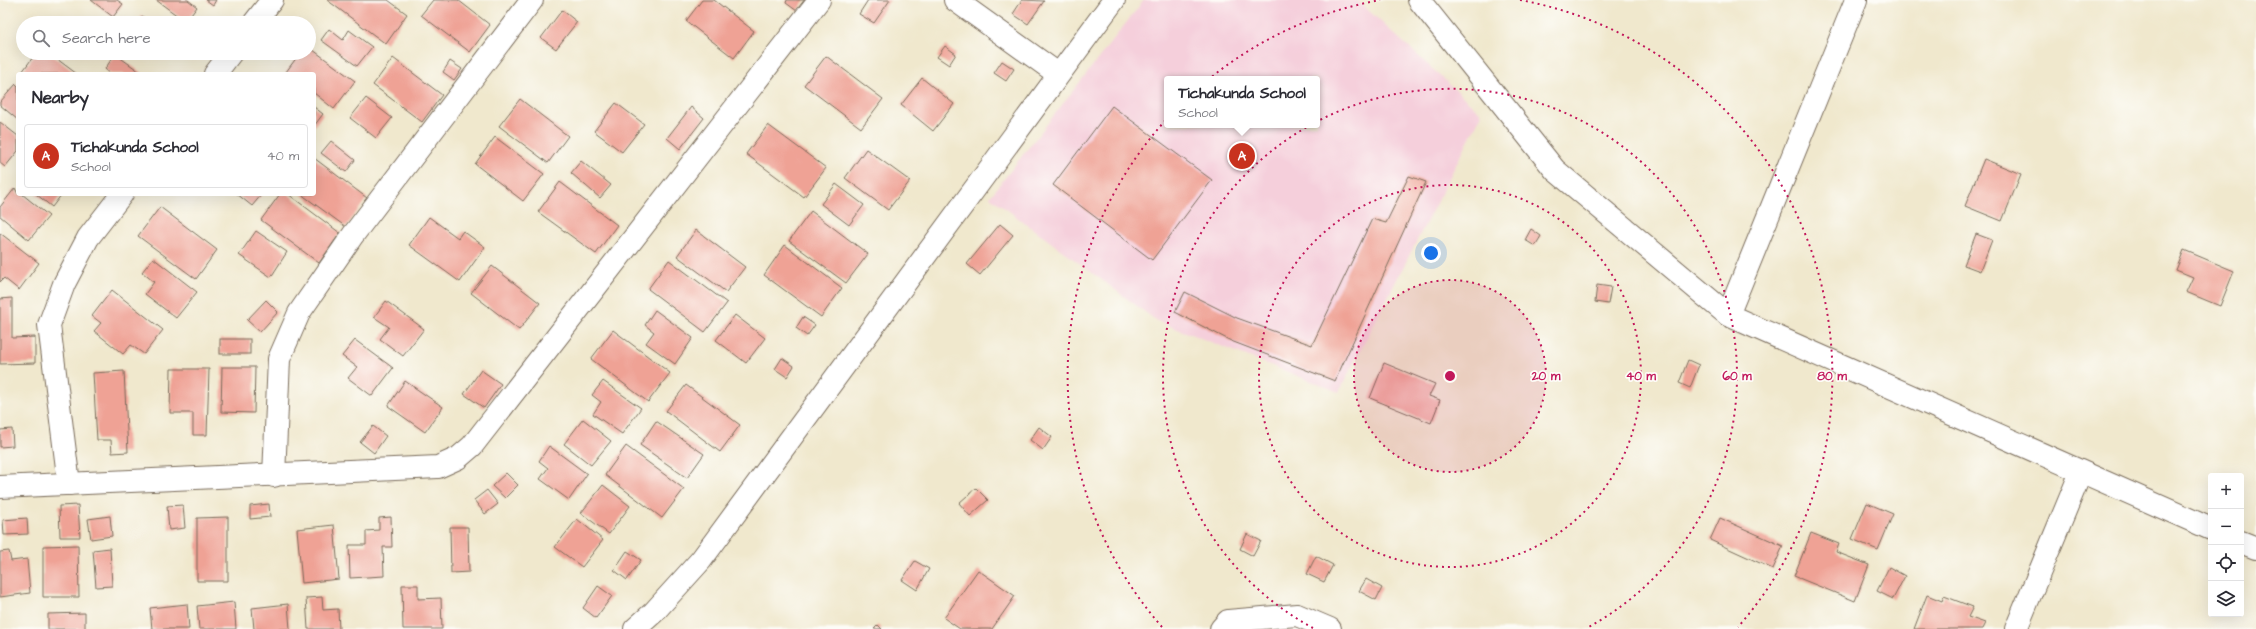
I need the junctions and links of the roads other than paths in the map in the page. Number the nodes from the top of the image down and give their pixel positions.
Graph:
1 (272, 0) edge
2 (532, 0) edge
3 (819, 0) edge
4 (955, 0) edge
5 (1114, 0) edge
6 (1419, 0) edge
7 (1856, 0) edge
8 (259, 16) edge
9 (226, 60) edge
10 (217, 72) edge
11 (1058, 74) junction
12 (120, 196) edge
13 (1728, 315) junction
14 (2081, 472) junction
15 (274, 476) junction
16 (69, 484) junction
17 (0, 487) edge
18 (2208, 528) edge
19 (2244, 543) edge
20 (2256, 548) edge
21 (635, 629) edge
22 (1221, 629) edge
23 (1330, 629) edge
24 (2016, 629) edge

1 - 8 street
2 - 15 street
3 - 15 street
4 - 11 street
5 - 11 street
6 - 13 street
7 - 13 street
9 - 10 street
11 - 21 street
12 - 16 street
13 - 14 street
14 - 18 street
14 - 24 street
15 - 16 street
16 - 17 street
19 - 20 street
22 - 23 street

